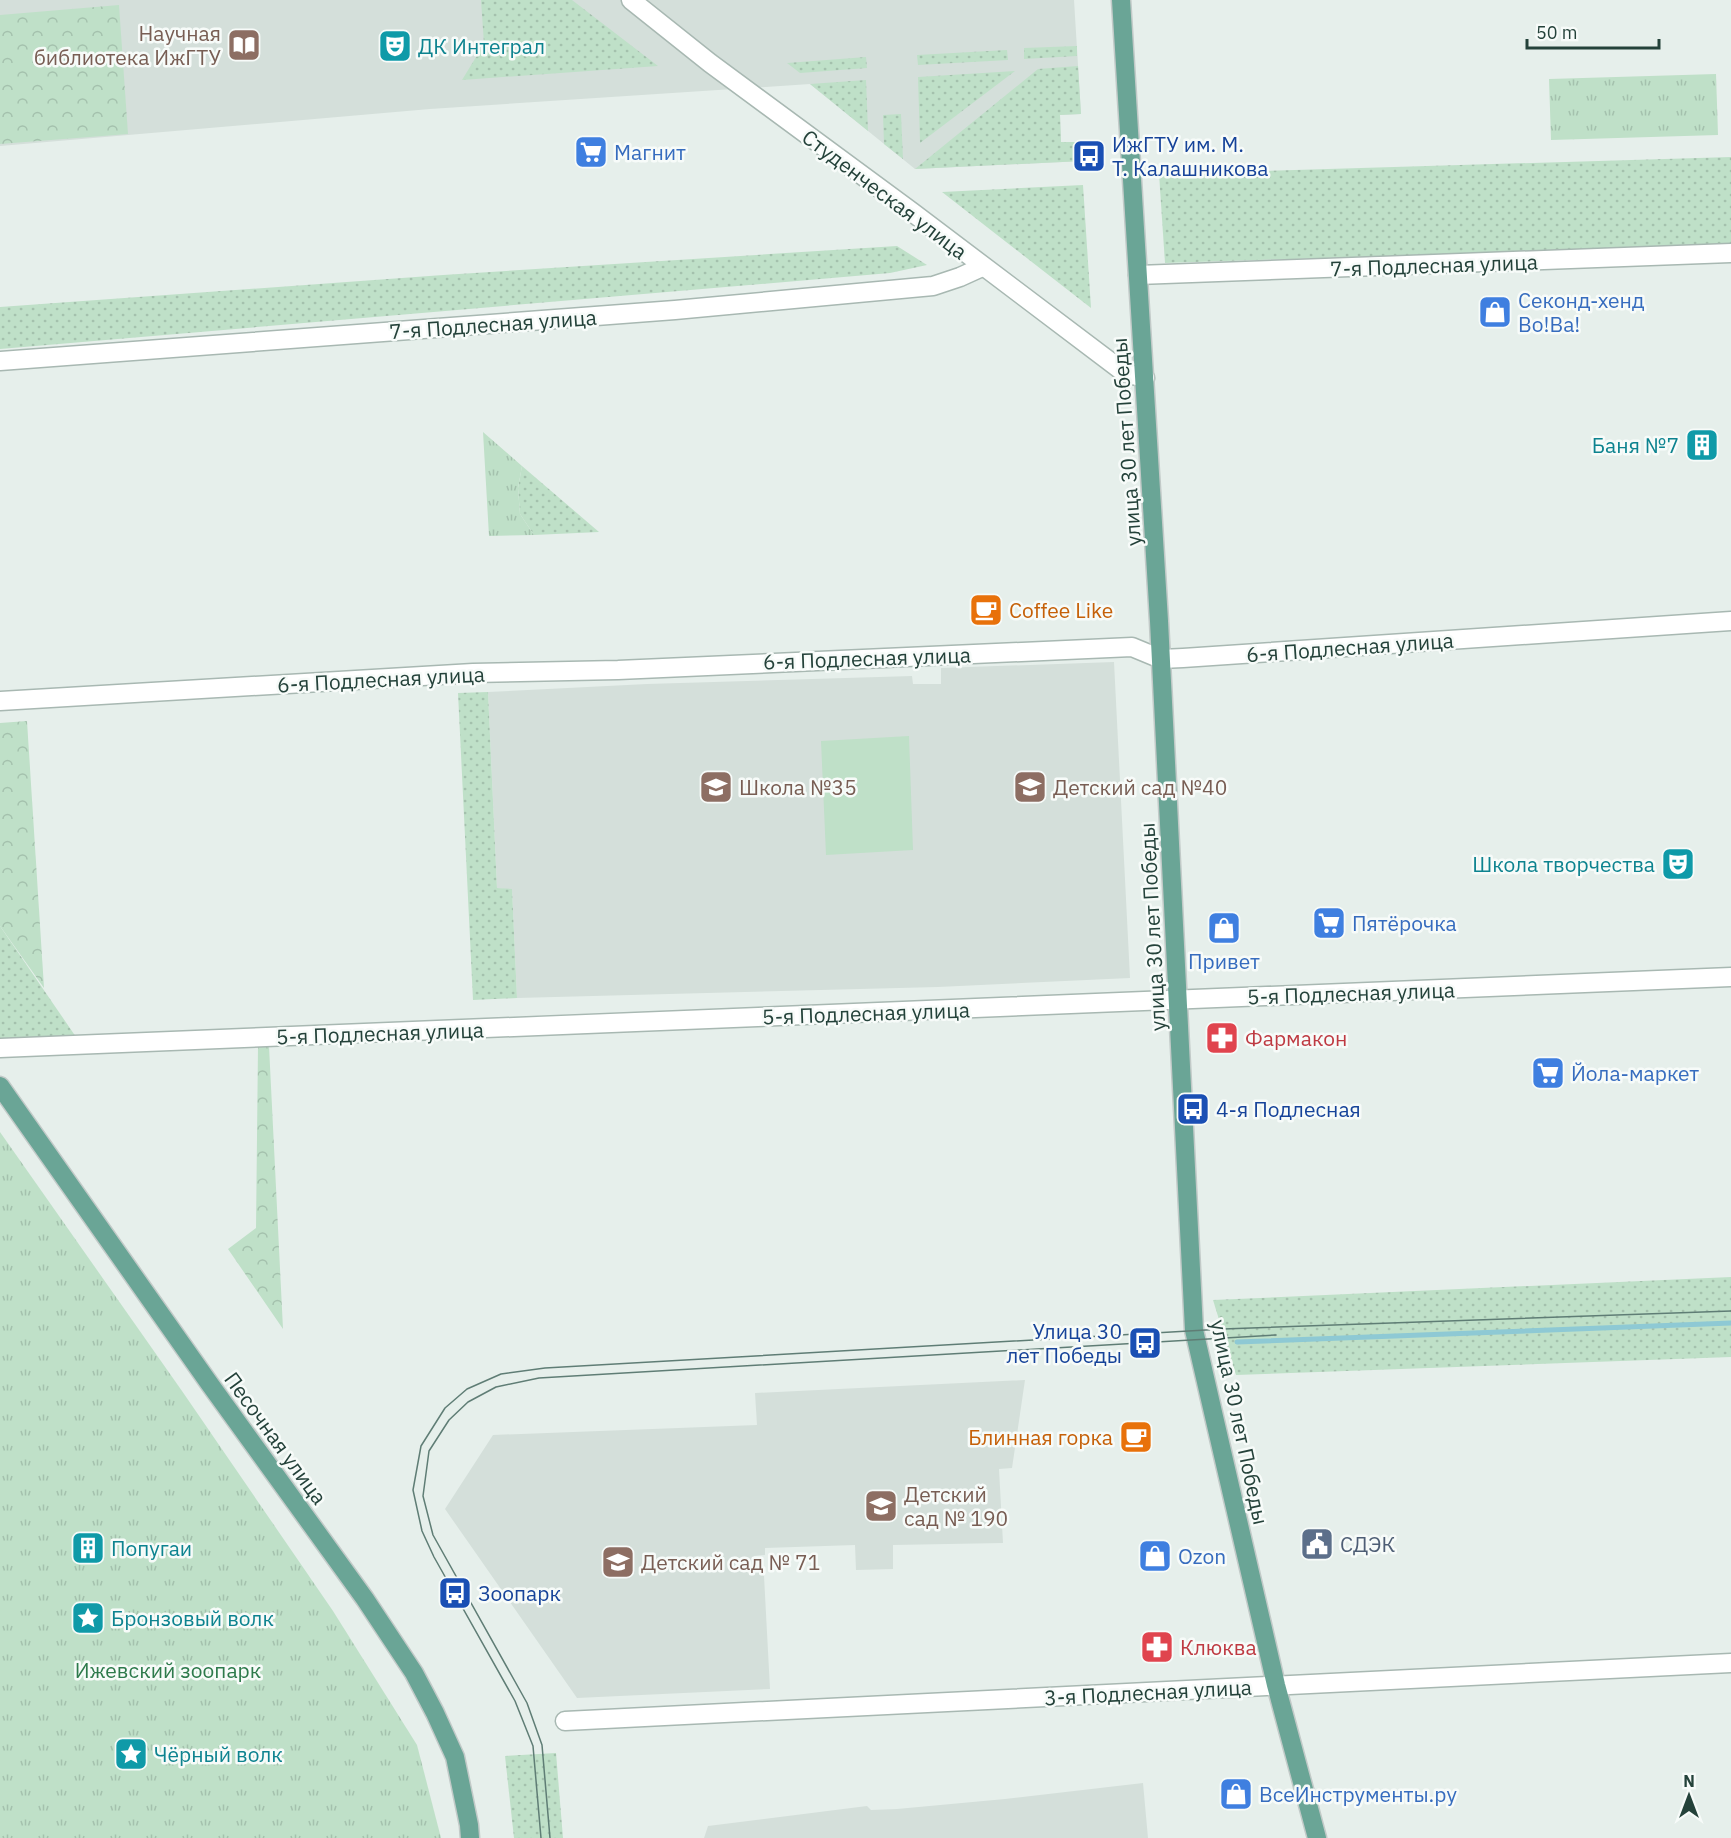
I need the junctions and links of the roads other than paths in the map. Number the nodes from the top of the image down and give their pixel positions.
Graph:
1 (631, 0) edge
2 (1121, 0) edge
3 (1731, 254) edge
4 (982, 267) junction
5 (1138, 275) junction
6 (0, 361) edge
7 (1145, 378) junction
8 (1731, 621) edge
9 (1161, 659) junction
10 (0, 701) edge
11 (1731, 977) edge
12 (1178, 1000) junction
13 (0, 1048) edge
14 (0, 1086) edge
15 (1731, 1663) edge
16 (1276, 1685) junction
17 (565, 1721) dead end
18 (470, 1838) edge
19 (1317, 1838) edge

1 - 4 street, Студенческая улица
2 - 5 main road, улица 30 лет Победы
3 - 5 street, 7-я Подлесная улица
4 - 6 street, 7-я Подлесная улица
4 - 7 street, Студенческая улица
5 - 7 main road, улица 30 лет Победы
7 - 9 main road, улица 30 лет Победы
8 - 9 street, 6-я Подлесная улица
9 - 10 street, 6-я Подлесная улица
9 - 12 main road, улица 30 лет Победы
11 - 12 street, 5-я Подлесная улица
12 - 13 street, 5-я Подлесная улица
12 - 16 main road, улица 30 лет Победы
14 - 18 main road, Песочная улица
15 - 16 street, 3-я Подлесная улица
16 - 17 street, 3-я Подлесная улица
16 - 19 main road, улица 30 лет Победы

